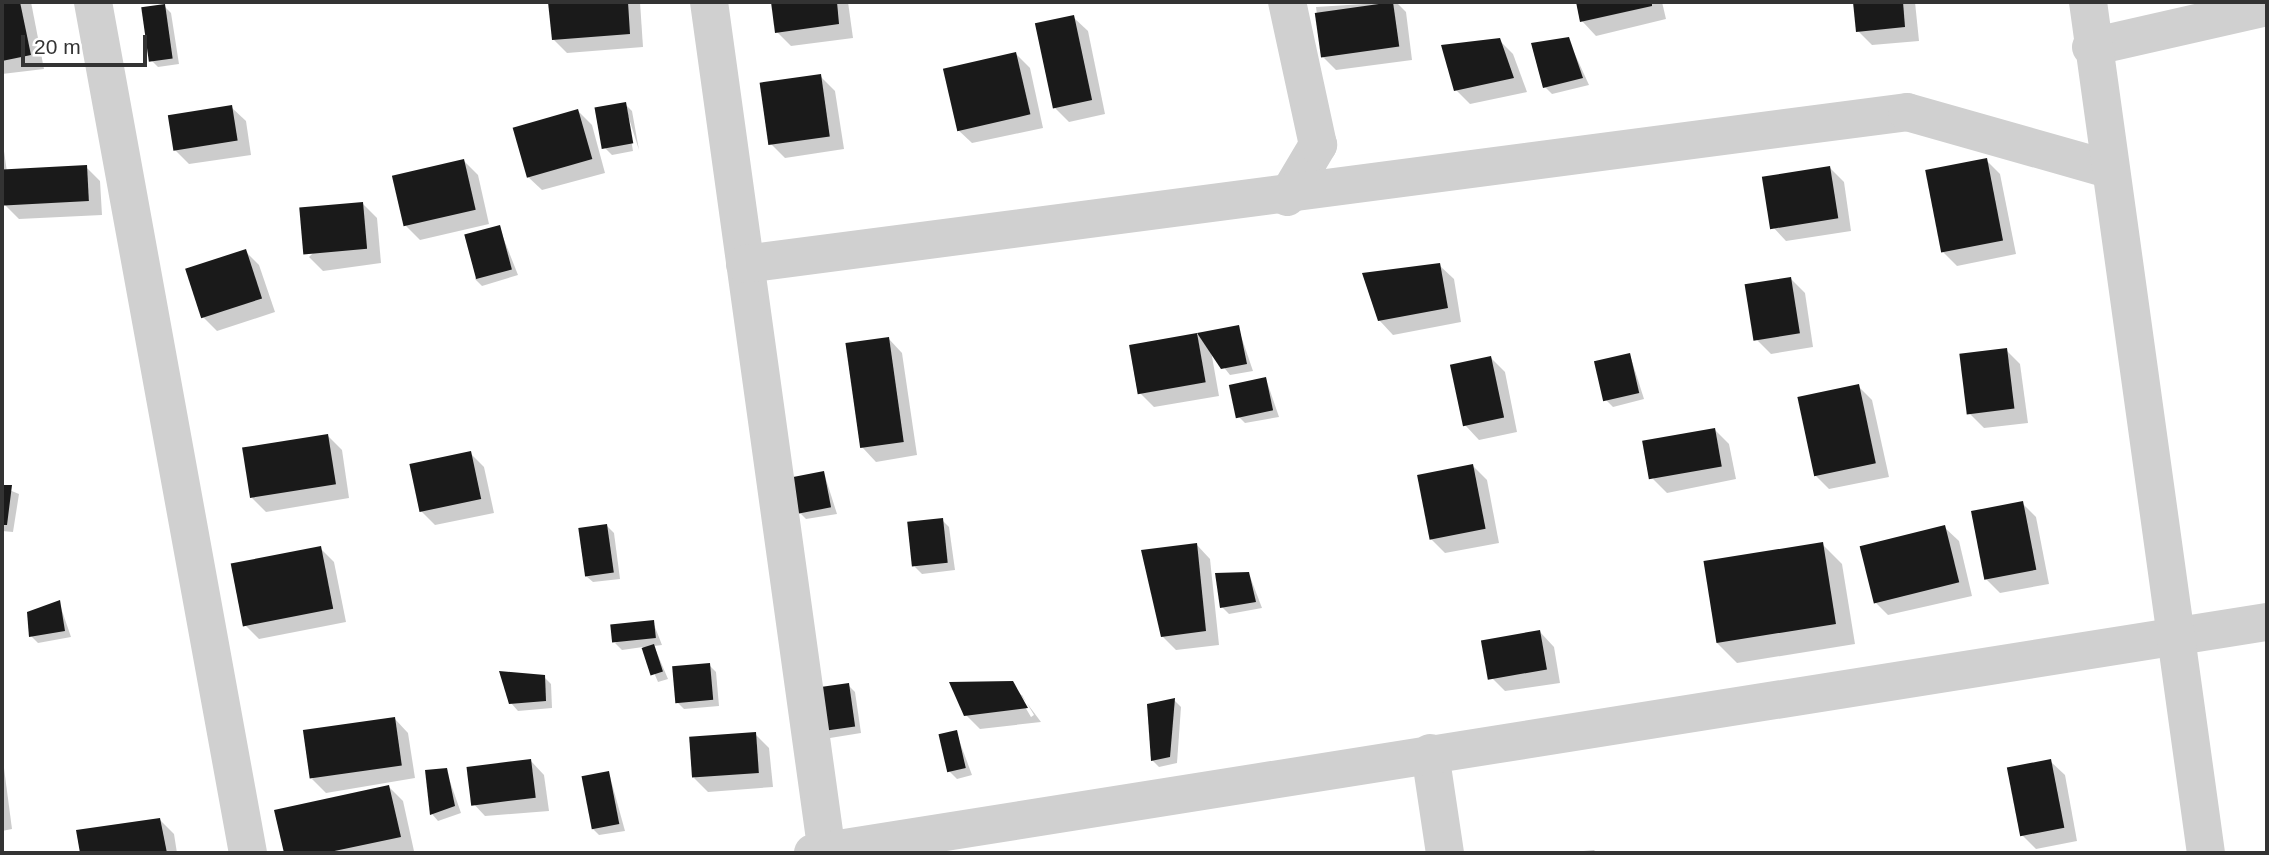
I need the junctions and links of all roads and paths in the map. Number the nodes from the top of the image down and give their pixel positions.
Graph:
1 (93, 2) edge
2 (709, 2) edge
3 (1287, 2) edge
4 (2088, 2) edge
5 (2267, 7) edge
6 (2091, 47) junction
7 (2109, 169) junction
8 (1286, 197) junction
9 (745, 264) junction
10 (2267, 622) edge
11 (2177, 632) junction
12 (1430, 753) junction
13 (248, 853) edge
14 (822, 853) edge
15 (1445, 853) edge
16 (2206, 853) edge

1 - 13 street
2 - 9 street
3 - 8 street
4 - 6 street
5 - 6 street
6 - 7 street
7 - 8 street
7 - 11 street
8 - 9 street
9 - 14 street
10 - 11 street
11 - 12 street
11 - 16 street
12 - 14 street
12 - 15 street

